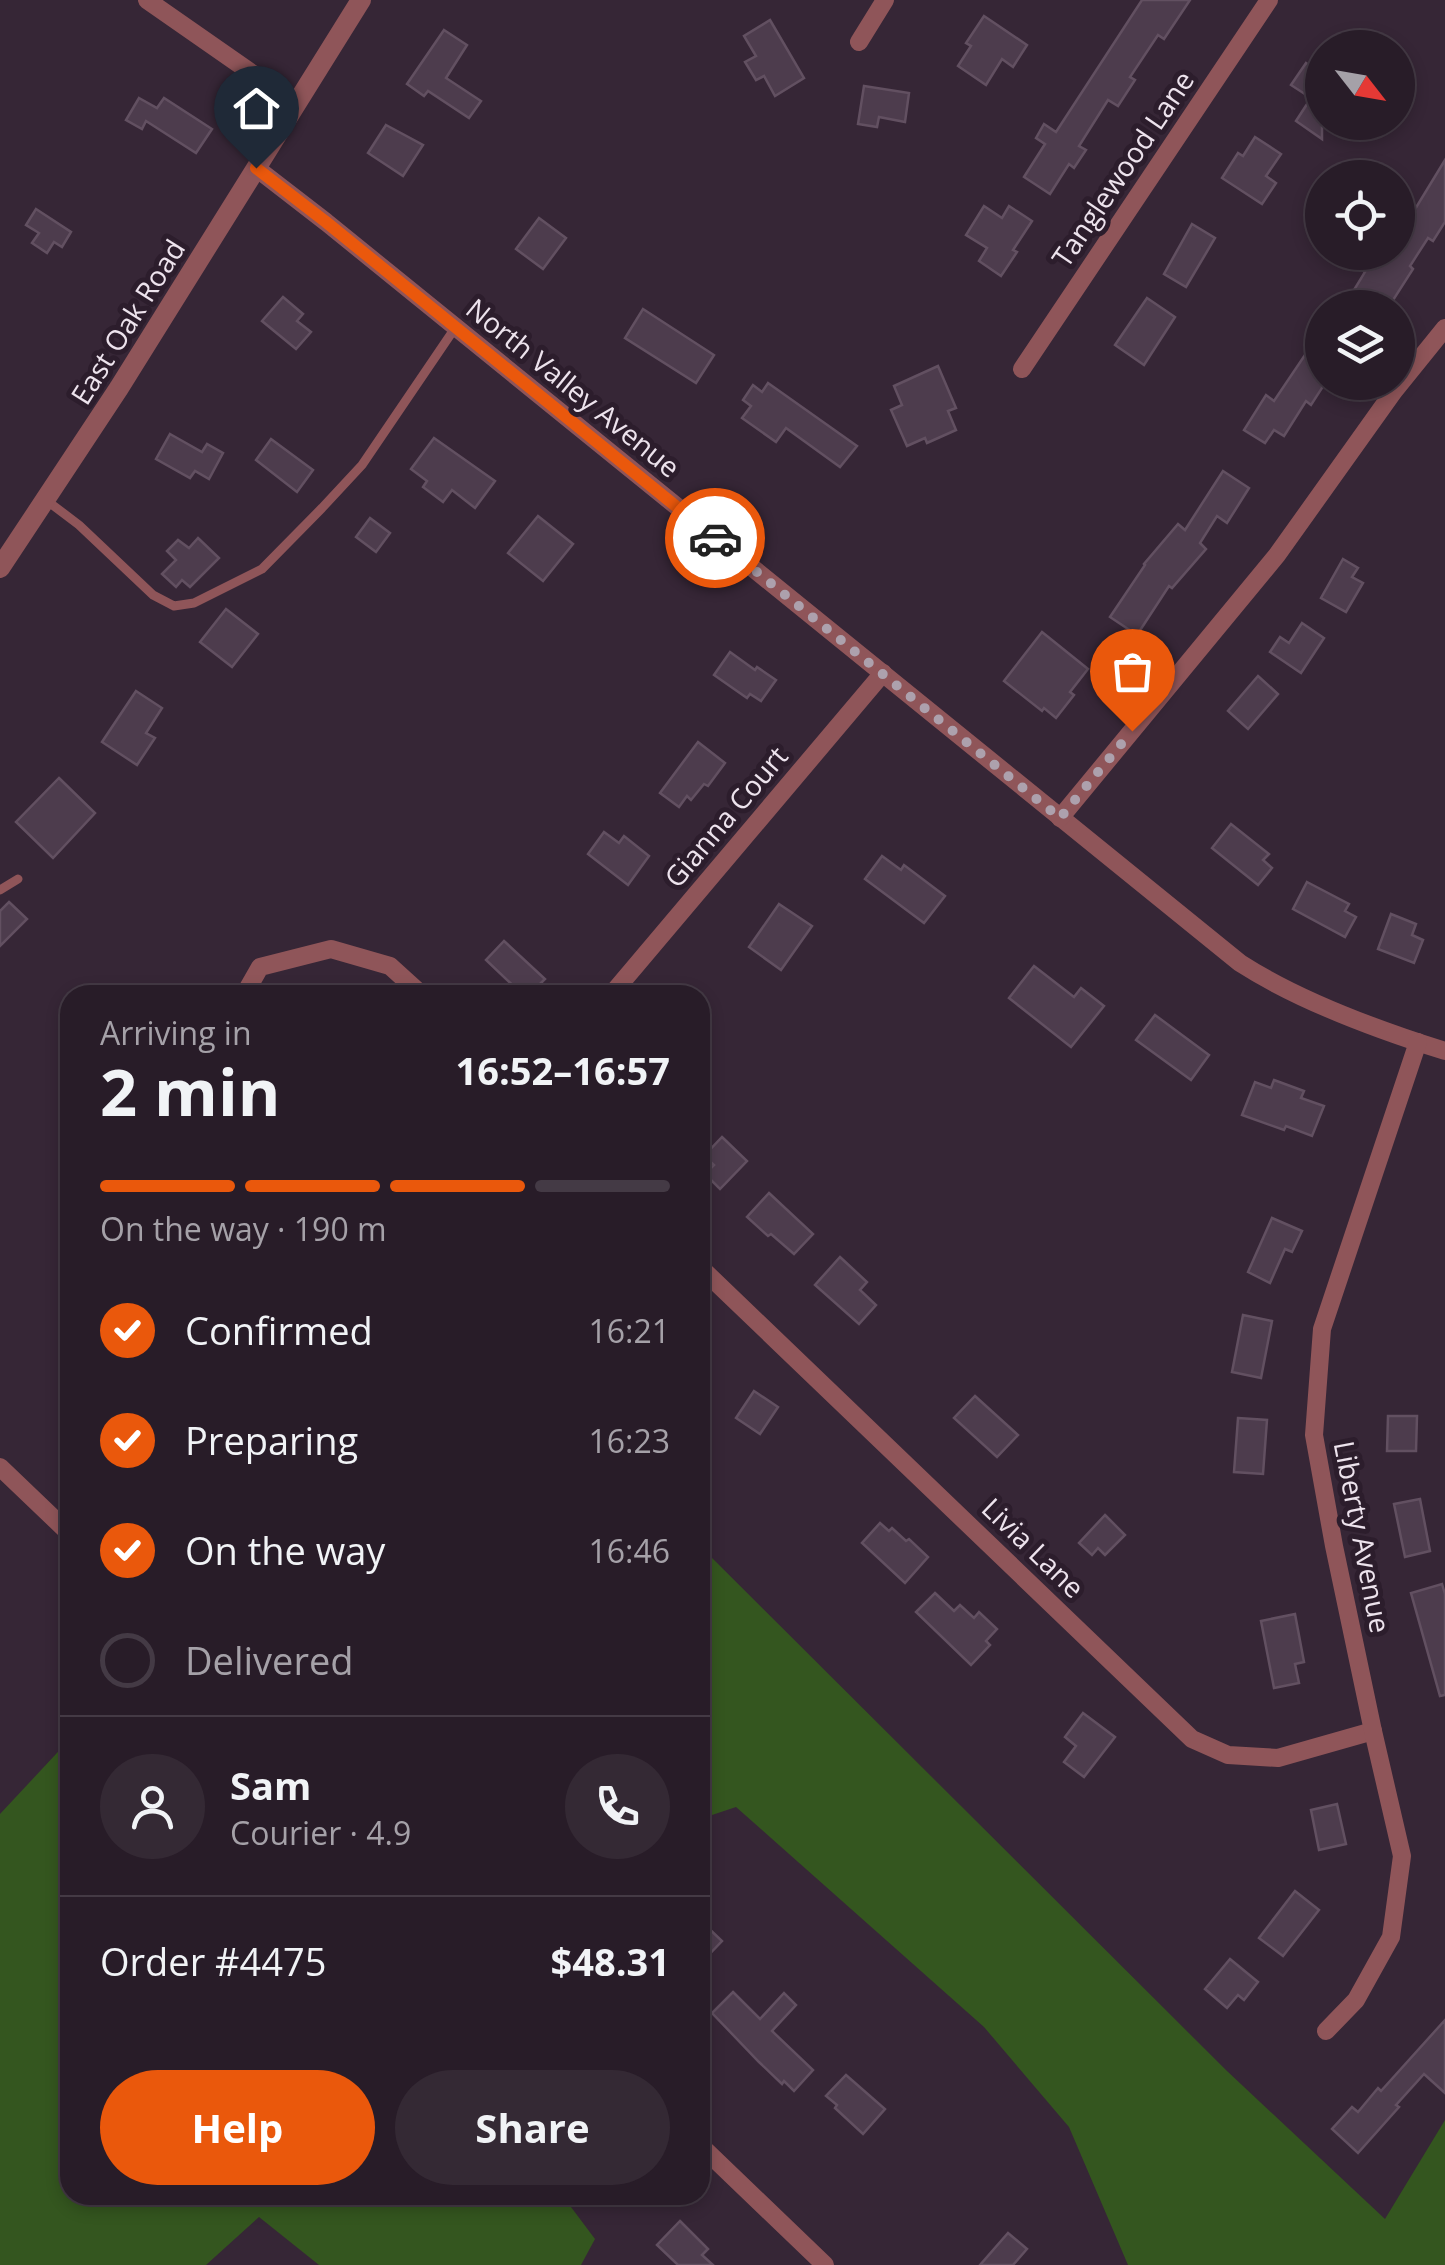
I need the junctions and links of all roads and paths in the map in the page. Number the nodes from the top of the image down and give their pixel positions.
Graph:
1 (146, 0) edge
2 (361, 0) edge
3 (885, 0) edge
4 (1269, 0) edge
5 (859, 42) dead end
6 (296, 104) junction
7 (256, 168) junction
8 (455, 328) junction
9 (1445, 328) edge
10 (1022, 369) dead end
11 (46, 500) junction
12 (0, 568) edge
13 (882, 673) junction
14 (1060, 818) junction
15 (18, 879) dead end
16 (0, 890) edge
17 (250, 985) edge
18 (411, 985) edge
19 (619, 985) edge
20 (1418, 1042) junction
21 (1445, 1050) edge
22 (710, 1278) edge
23 (0, 1467) edge
24 (60, 1524) edge
25 (1373, 1731) junction
26 (1326, 2031) dead end
27 (710, 2155) edge
28 (826, 2265) edge

1 - 6 street
2 - 6 street, East Oak Road
3 - 5 street
4 - 10 street, Tanglewood Lane
6 - 7 street, East Oak Road
7 - 8 street, North Valley Avenue
7 - 11 street, East Oak Road
8 - 11 lane
8 - 13 street, North Valley Avenue
9 - 14 street
11 - 12 street, East Oak Road
13 - 14 street, North Valley Avenue
13 - 19 street, Gianna Court
14 - 20 street, North Valley Avenue
15 - 16 lane
17 - 18 street
20 - 21 street, North Valley Avenue
20 - 25 street, Liberty Avenue
22 - 25 street, Livia Lane
23 - 24 street
25 - 26 street, Liberty Avenue
27 - 28 street

